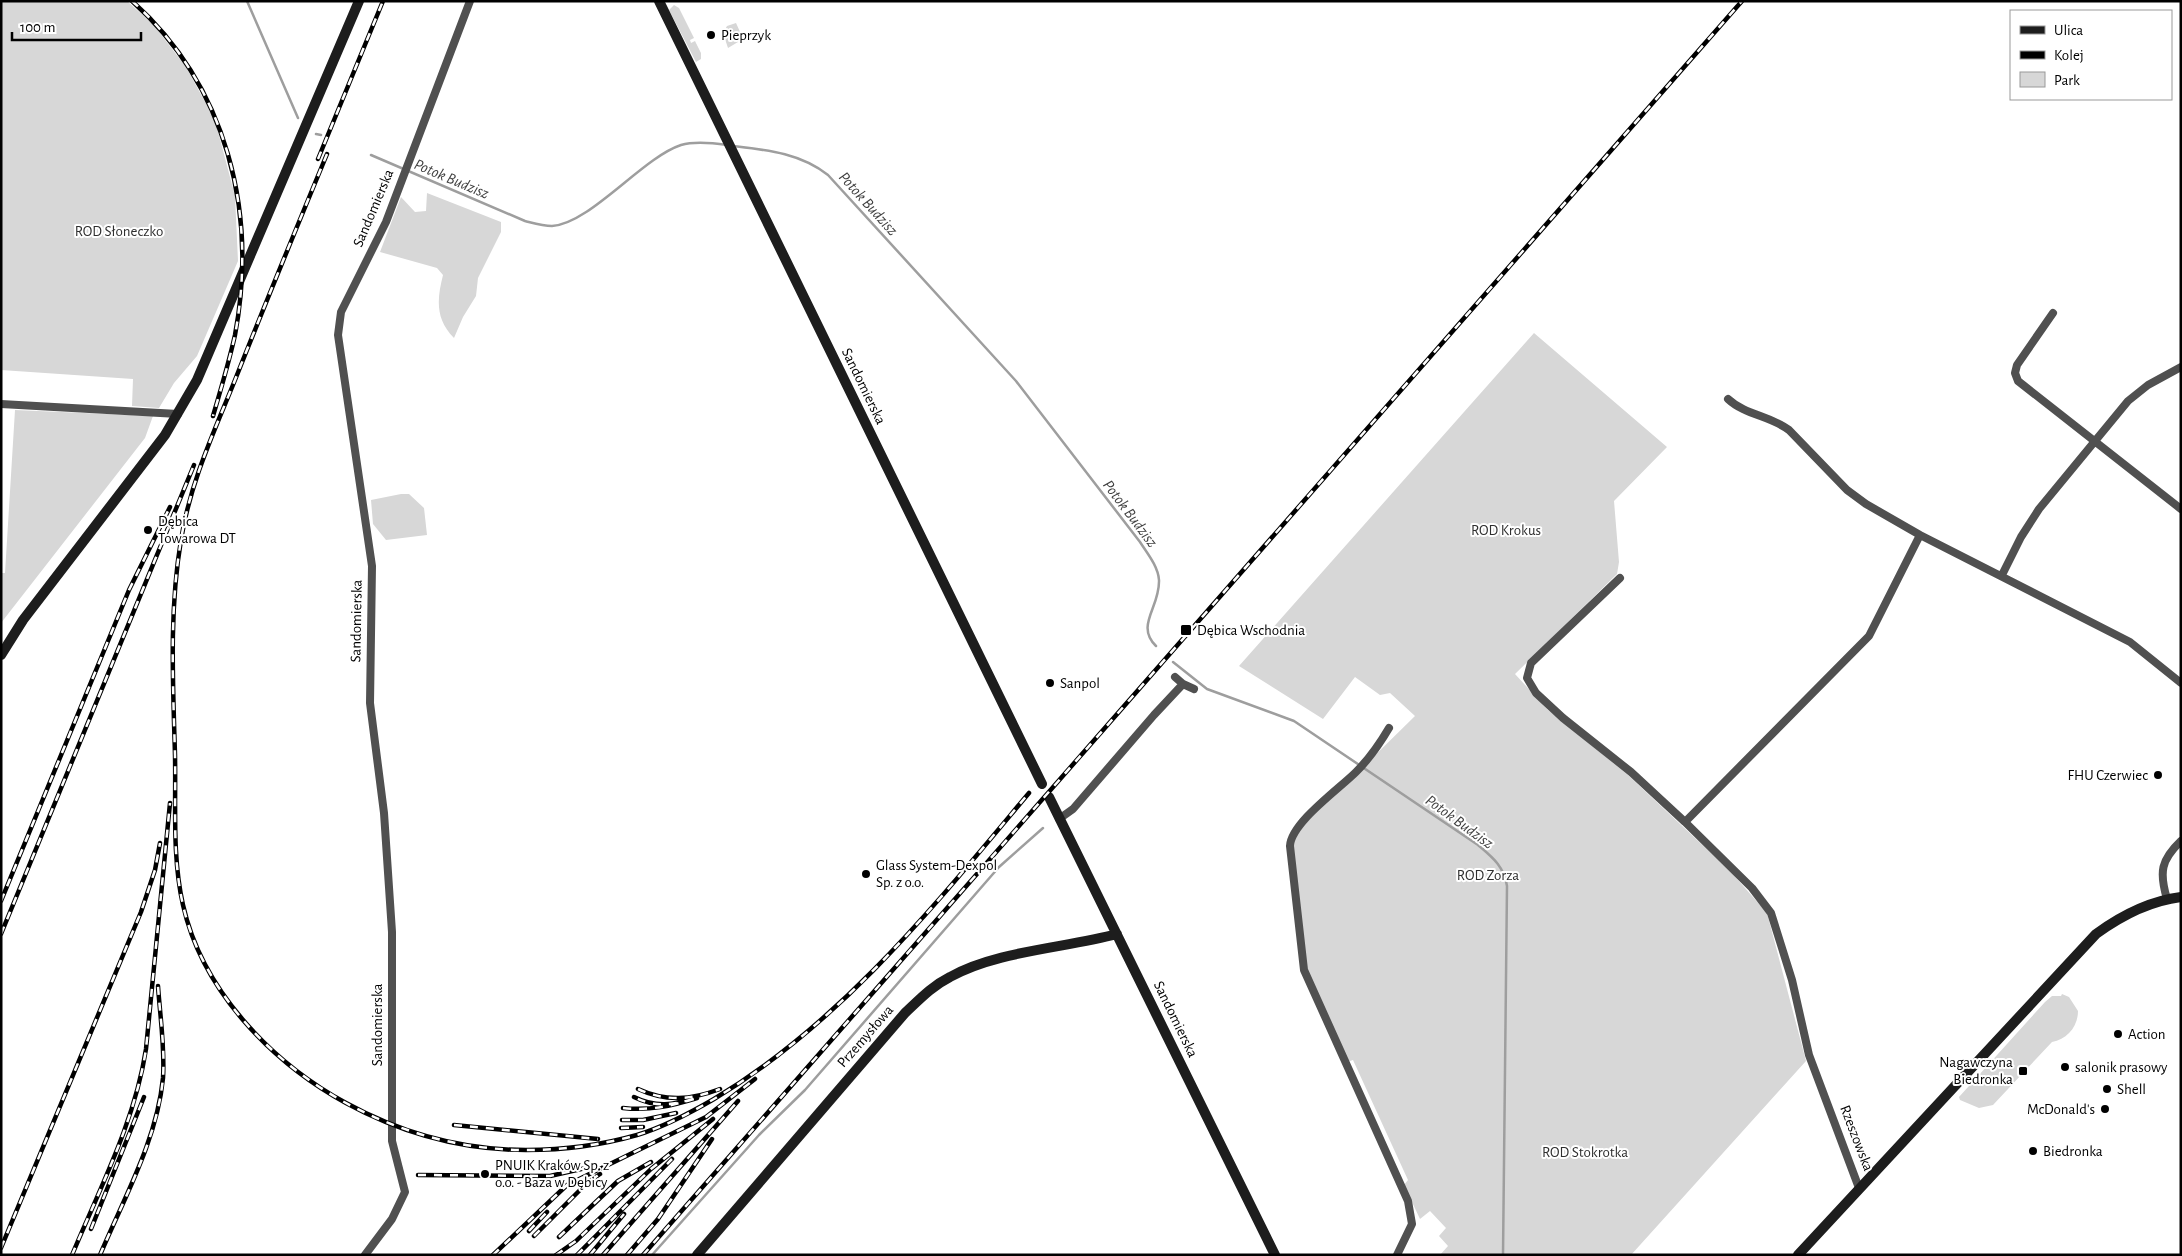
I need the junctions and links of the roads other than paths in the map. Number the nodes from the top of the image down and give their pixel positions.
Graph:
1 (359, 1) edge
2 (470, 1) edge
3 (659, 1) edge
4 (2053, 313) dead end
5 (2181, 367) edge
6 (1728, 399) dead end
7 (1, 404) edge
8 (178, 414) junction
9 (2096, 441) junction
10 (2181, 508) edge
11 (1920, 535) junction
12 (2002, 575) junction
13 (1620, 578) dead end
14 (1, 655) edge
15 (1175, 677) dead end
16 (2181, 683) edge
17 (1183, 684) junction
18 (1194, 689) dead end
19 (1388, 728) dead end
20 (1042, 784) dead end
21 (1048, 798) dead end
22 (1059, 819) junction
23 (1685, 822) junction
24 (2181, 841) edge
25 (2181, 897) edge
26 (2167, 899) junction
27 (1117, 934) junction
28 (1859, 1188) junction
29 (365, 1255) edge
30 (696, 1255) edge
31 (1275, 1255) edge
32 (1397, 1255) edge
33 (1798, 1255) edge

1 - 8 street
2 - 29 street, Sandomierska
3 - 20 street, Sandomierska
4 - 9 street
5 - 9 street
6 - 11 street
7 - 8 street
8 - 14 street
9 - 10 street
9 - 12 street
11 - 12 street
11 - 23 street
12 - 16 street
13 - 23 street, Rzeszowska
15 - 17 street
17 - 18 street
17 - 22 street
19 - 32 street
21 - 22 street, Sandomierska
22 - 27 street, Sandomierska
23 - 28 street, Rzeszowska
24 - 26 street
25 - 26 street
26 - 28 street
27 - 30 street, Przemysłowa
27 - 31 street, Sandomierska
28 - 33 street, Rzeszowska

